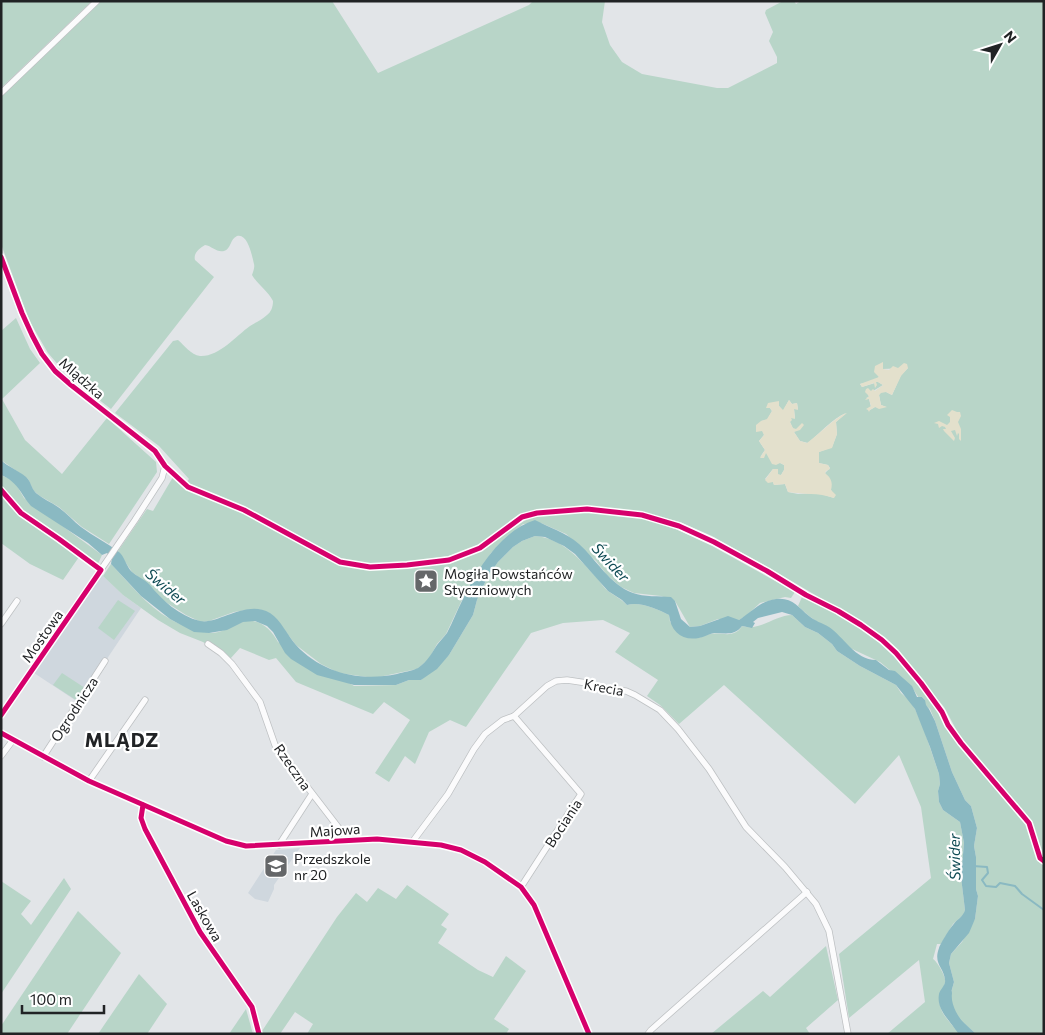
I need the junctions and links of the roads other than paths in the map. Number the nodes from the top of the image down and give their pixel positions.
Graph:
1 (97, 1) edge
2 (1, 93) edge
3 (1, 257) edge
4 (165, 466) junction
5 (16, 601) dead end
6 (1, 624) edge
7 (208, 644) dead end
8 (105, 661) dead end
9 (144, 700) dead end
10 (1, 715) edge
11 (514, 716) junction
12 (1, 733) edge
13 (13, 740) junction
14 (1, 756) edge
15 (43, 757) junction
16 (89, 781) junction
17 (312, 794) junction
18 (143, 805) junction
19 (348, 840) junction
20 (413, 841) junction
21 (279, 845) junction
22 (1044, 861) edge
23 (521, 888) junction
24 (807, 892) junction
25 (259, 1034) edge
26 (589, 1034) edge
27 (648, 1034) edge
28 (848, 1034) edge

1 - 2 street
3 - 4 street, Mlądzka
4 - 10 street, Mostowa
4 - 22 street, Mlądzka
5 - 6 street
7 - 17 street, Rzeczna
8 - 15 street, Ogrodnicza
9 - 16 street
11 - 20 street, Krecia
11 - 23 street, Bociania
11 - 24 street, Krecia
12 - 13 street, Majowa
13 - 14 street
13 - 15 street, Majowa
15 - 16 street, Majowa
16 - 18 street, Majowa
17 - 19 street, Rzeczna
17 - 21 street
18 - 21 street, Majowa
18 - 25 street, Laskowa
19 - 20 street, Majowa
19 - 21 street, Majowa
20 - 23 street, Majowa
23 - 26 street, Majowa
24 - 27 street
24 - 28 street, Krecia

